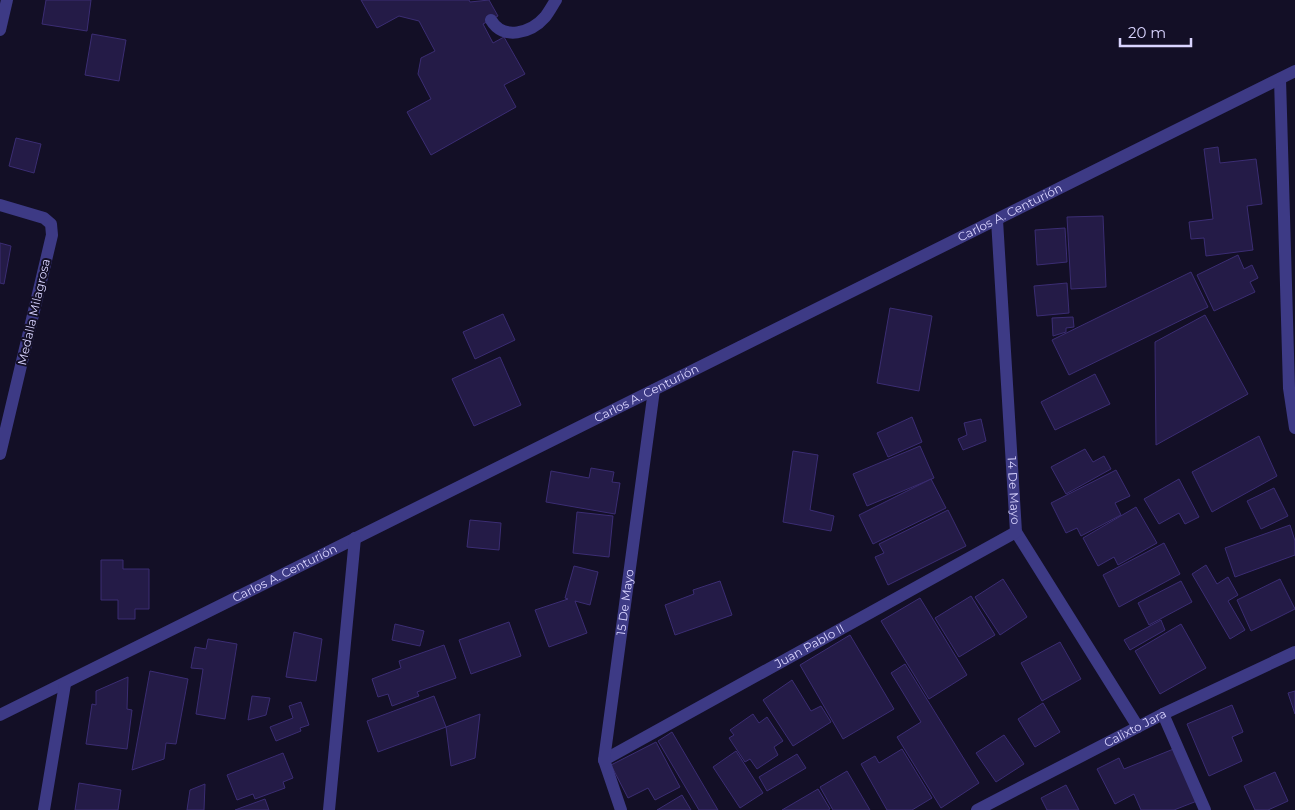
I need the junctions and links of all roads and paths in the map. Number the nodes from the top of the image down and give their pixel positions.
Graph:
1 (7, 0) edge
2 (556, 0) edge
3 (492, 20) dead end
4 (0, 30) edge
5 (1295, 71) edge
6 (1280, 79) junction
7 (0, 205) edge
8 (997, 220) junction
9 (654, 390) junction
10 (1295, 428) edge
11 (0, 454) edge
12 (1016, 532) junction
13 (355, 538) junction
14 (1295, 652) edge
15 (65, 684) junction
16 (1163, 714) junction
17 (0, 715) edge
18 (1138, 727) junction
19 (604, 760) junction
20 (44, 810) edge
21 (329, 810) edge
22 (621, 810) edge
23 (977, 810) edge
24 (1206, 810) edge

1 - 4 street
2 - 3 street
5 - 6 street, Carlos A. Centurión
6 - 8 street, Carlos A. Centurión
6 - 10 street
7 - 11 street, Medalla Milagrosa
8 - 9 street, Carlos A. Centurión
8 - 12 street, 14 De Mayo
9 - 13 street, Carlos A. Centurión
9 - 19 street, 15 De Mayo
12 - 18 street, 14 De Mayo
12 - 19 street, Juan Pablo II
13 - 15 street, Carlos A. Centurión
13 - 21 street
14 - 16 street, Calixto Jara
15 - 17 street, Carlos A. Centurión
15 - 20 street
16 - 18 street, Calixto Jara
16 - 24 street
18 - 23 street, Calixto Jara
19 - 22 street, 15 De Mayo

